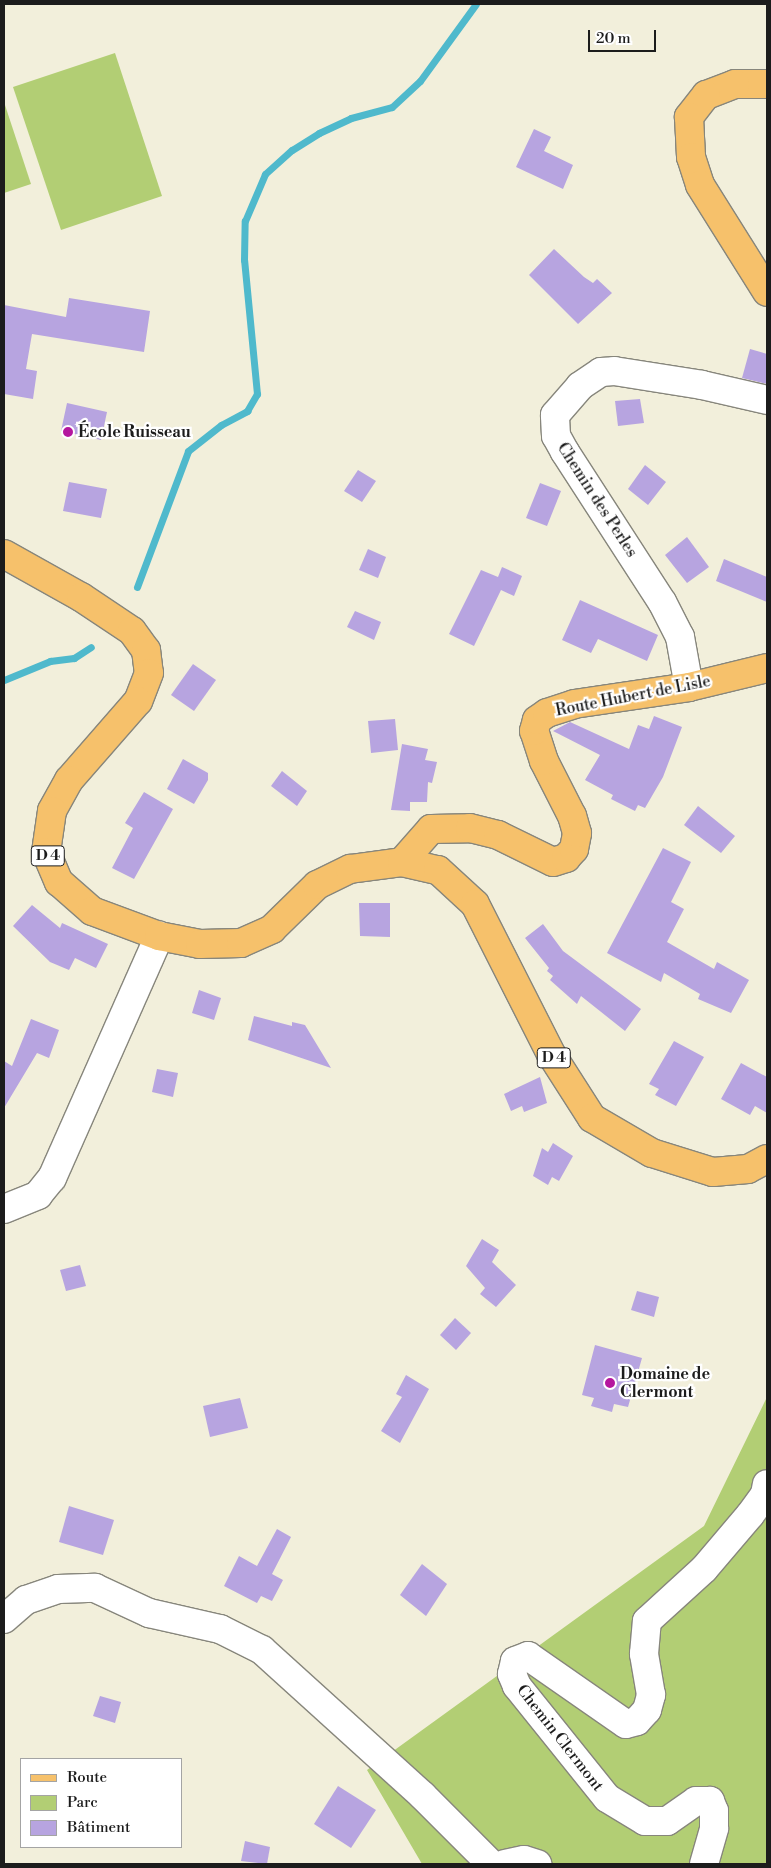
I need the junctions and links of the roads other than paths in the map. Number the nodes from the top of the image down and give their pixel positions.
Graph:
1 (767, 84) edge
2 (767, 292) edge
3 (767, 400) edge
4 (4, 554) edge
5 (767, 668) edge
6 (689, 687) junction
7 (402, 862) junction
8 (159, 936) junction
9 (767, 1158) edge
10 (4, 1209) edge
11 (767, 1484) edge
12 (4, 1619) edge
13 (492, 1864) edge
14 (505, 1864) edge
15 (537, 1864) edge
16 (704, 1864) edge

1 - 2 main road
3 - 6 street, Chemin des Perles
4 - 8 main road, D 4
5 - 6 main road, Route Hubert de Lisle
6 - 7 main road, Route Hubert de Lisle
7 - 8 main road, D 4
7 - 9 main road, D 4
8 - 10 street
11 - 16 street, Chemin Clermont
12 - 13 street
14 - 15 street

